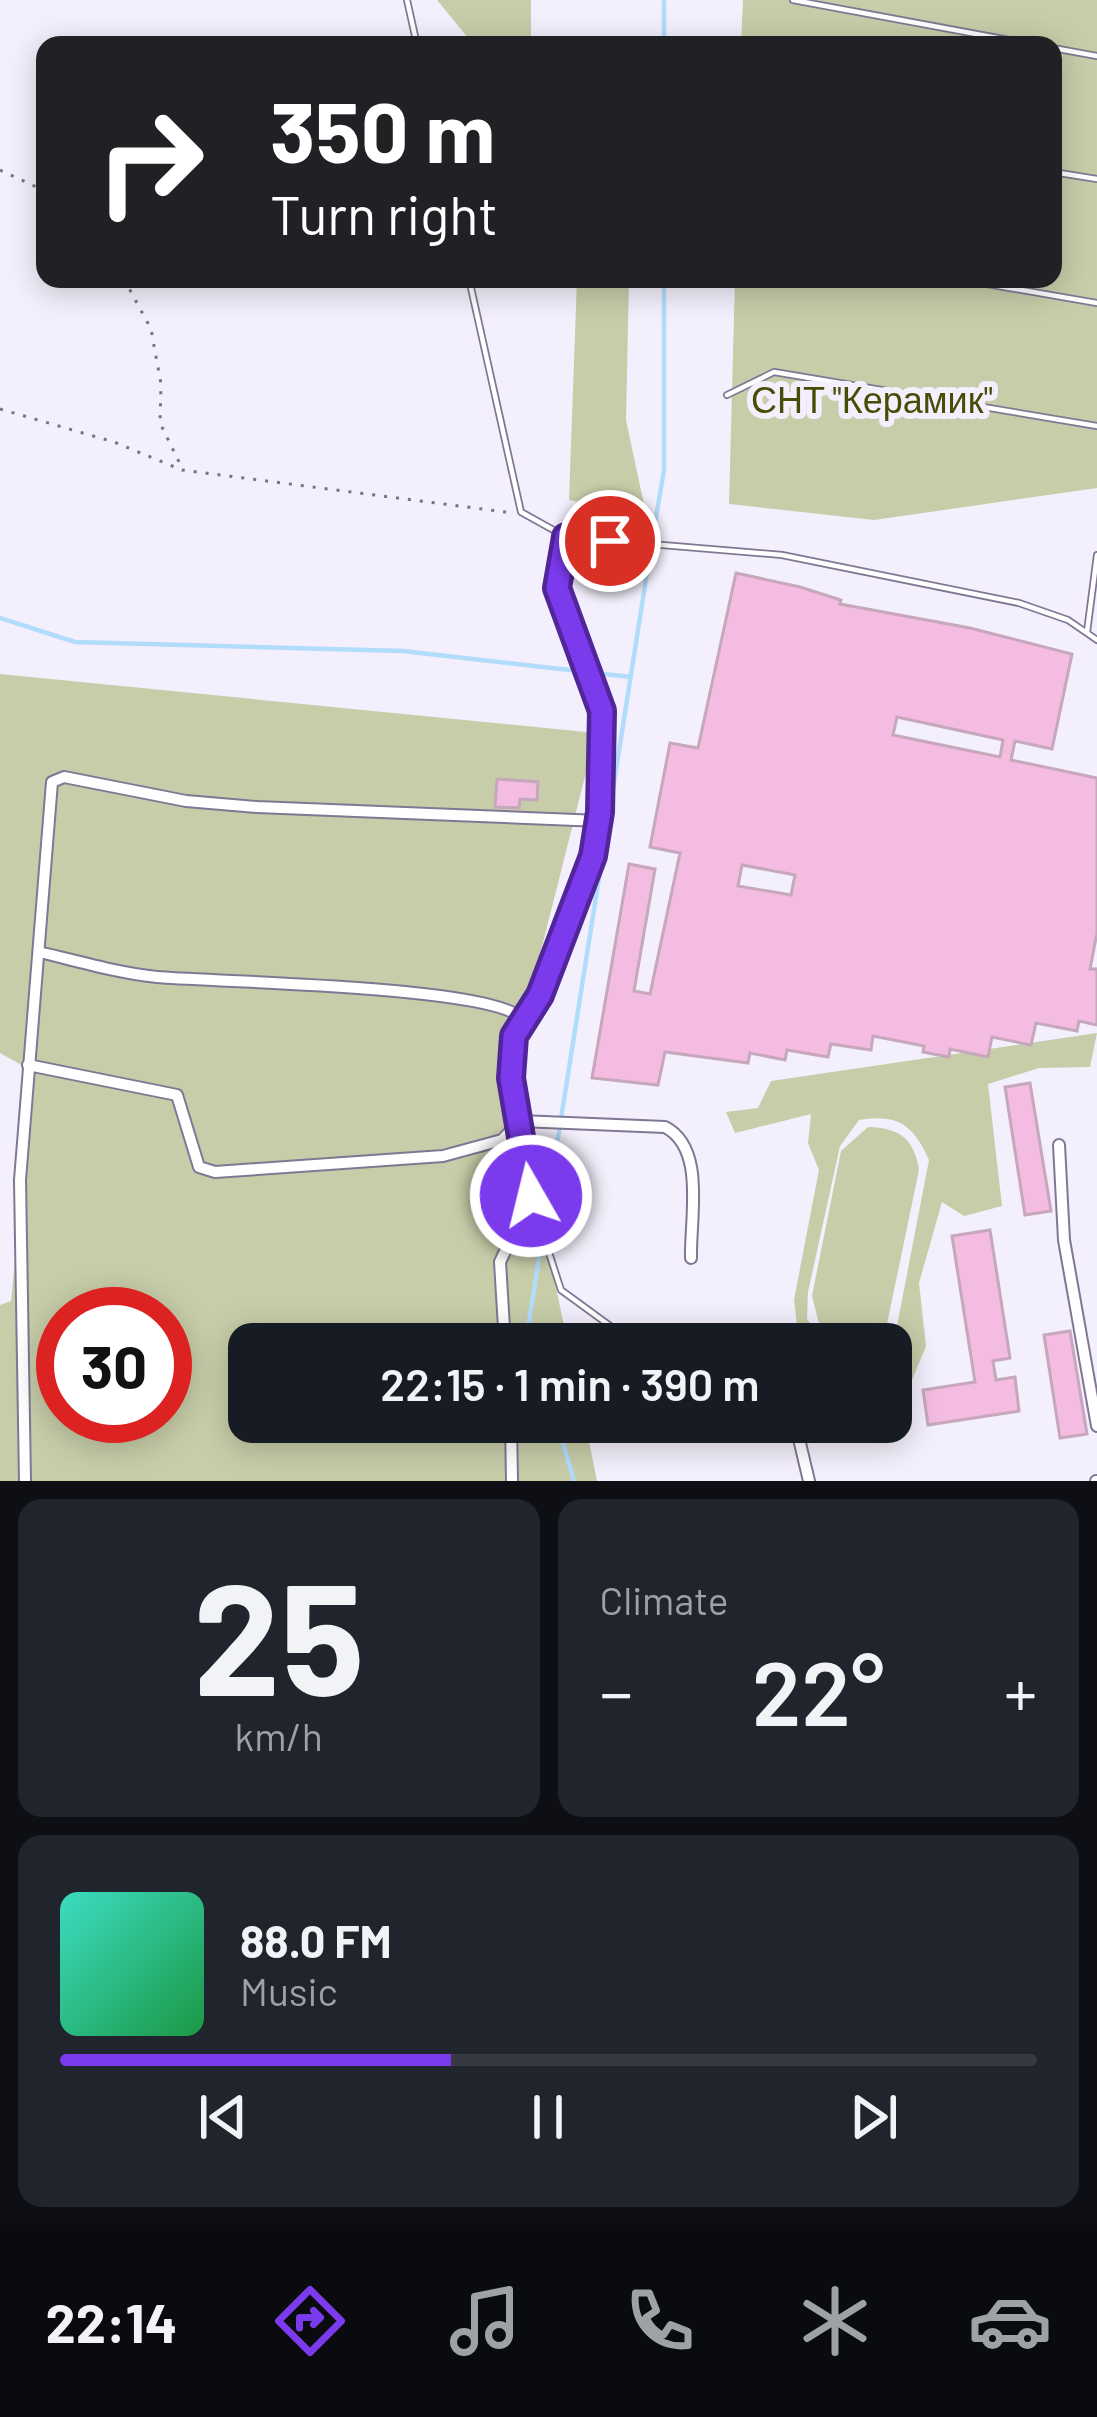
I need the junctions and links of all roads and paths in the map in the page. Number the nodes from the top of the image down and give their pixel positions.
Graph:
1 (407, 0) edge
2 (793, 0) edge
3 (415, 36) edge
4 (987, 36) edge
5 (1062, 50) edge
6 (1097, 56) edge
7 (0, 170) edge
8 (1062, 173) edge
9 (1097, 179) edge
10 (36, 187) edge
11 (129, 288) edge
12 (471, 288) edge
13 (1010, 288) edge
14 (1097, 303) edge
15 (727, 395) dead end
16 (0, 409) edge
17 (1097, 426) edge
18 (182, 470) junction
19 (520, 512) junction
20 (566, 537) junction
21 (1097, 555) edge
22 (1087, 634) junction
23 (1097, 640) edge
24 (599, 821) junction
25 (39, 952) junction
26 (522, 1019) junction
27 (28, 1065) junction
28 (520, 1120) junction
29 (1059, 1145) dead end
30 (531, 1196) junction
31 (691, 1258) dead end
32 (504, 1323) edge
33 (607, 1323) edge
34 (1097, 1426) edge
35 (511, 1443) edge
36 (800, 1443) edge
37 (26, 1481) edge
38 (512, 1481) edge
39 (809, 1481) edge

1 - 3 lane
2 - 4 lane
5 - 6 lane
7 - 10 path
8 - 9 lane
11 - 18 path
12 - 19 lane
13 - 14 lane
15 - 17 lane
16 - 18 path
18 - 19 path
19 - 20 lane
20 - 22 lane
20 - 24 street
21 - 22 lane
22 - 23 lane
24 - 25 street
24 - 26 street
25 - 26 street
25 - 27 street
26 - 28 street
27 - 28 street
27 - 37 street
28 - 30 street
28 - 31 street
29 - 34 street
30 - 32 street
30 - 33 lane
35 - 38 street
36 - 39 street

